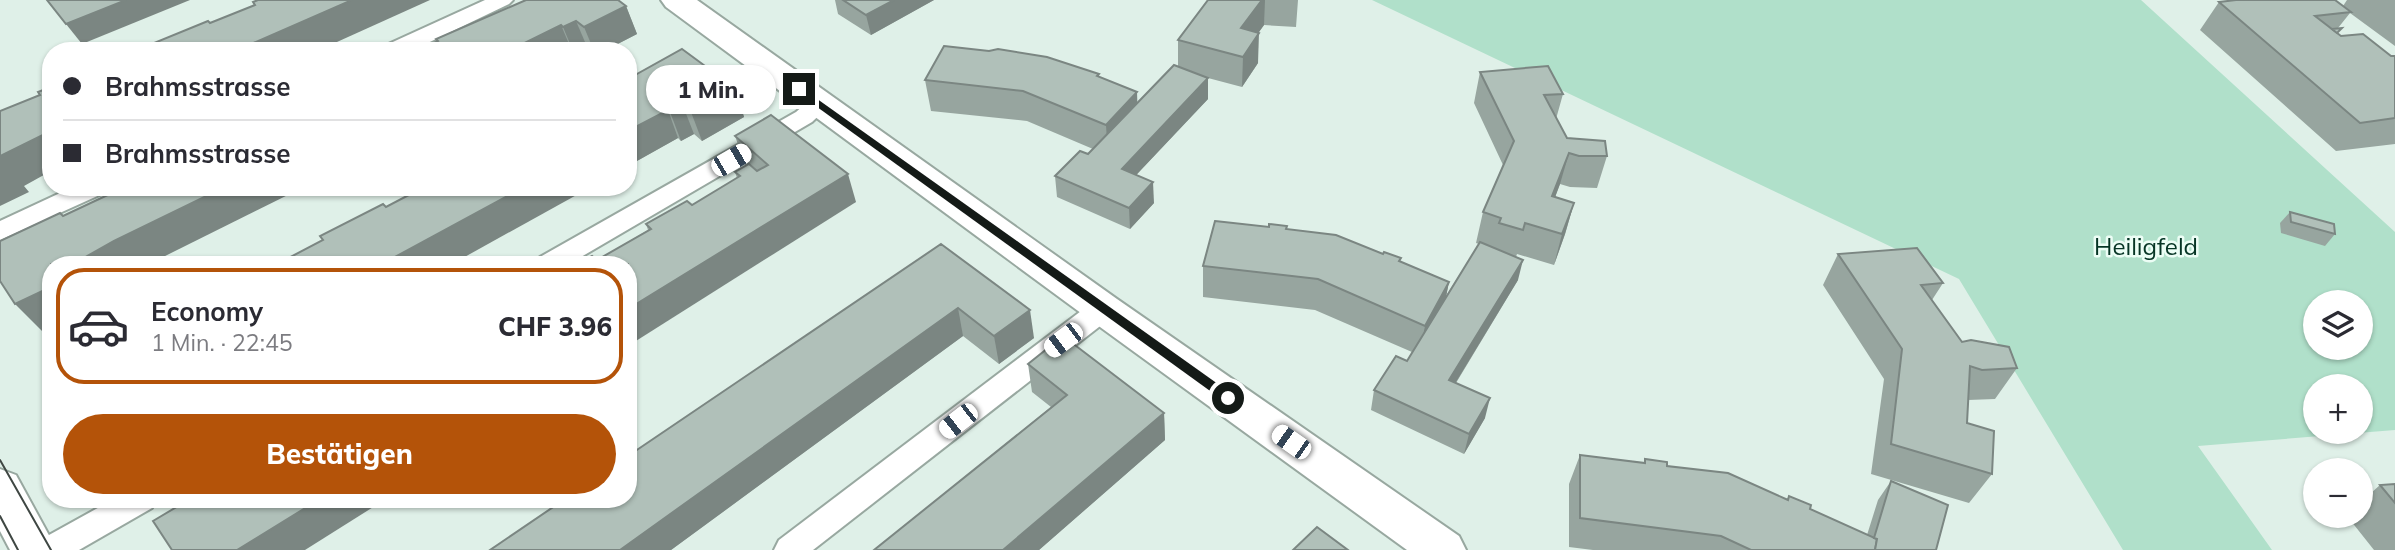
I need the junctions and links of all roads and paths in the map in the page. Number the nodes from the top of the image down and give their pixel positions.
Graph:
1 (502, 0) edge
2 (677, 0) edge
3 (411, 42) edge
4 (819, 104) junction
5 (76, 196) edge
6 (0, 231) edge
7 (563, 256) edge
8 (1102, 309) junction
9 (0, 488) edge
10 (125, 508) edge
11 (34, 550) edge
12 (51, 550) edge
13 (790, 550) edge
14 (1443, 550) edge

1 - 3 lane
2 - 4 street
4 - 7 lane
4 - 8 street
5 - 6 lane
8 - 13 lane
8 - 14 street
9 - 11 street
10 - 12 lane

